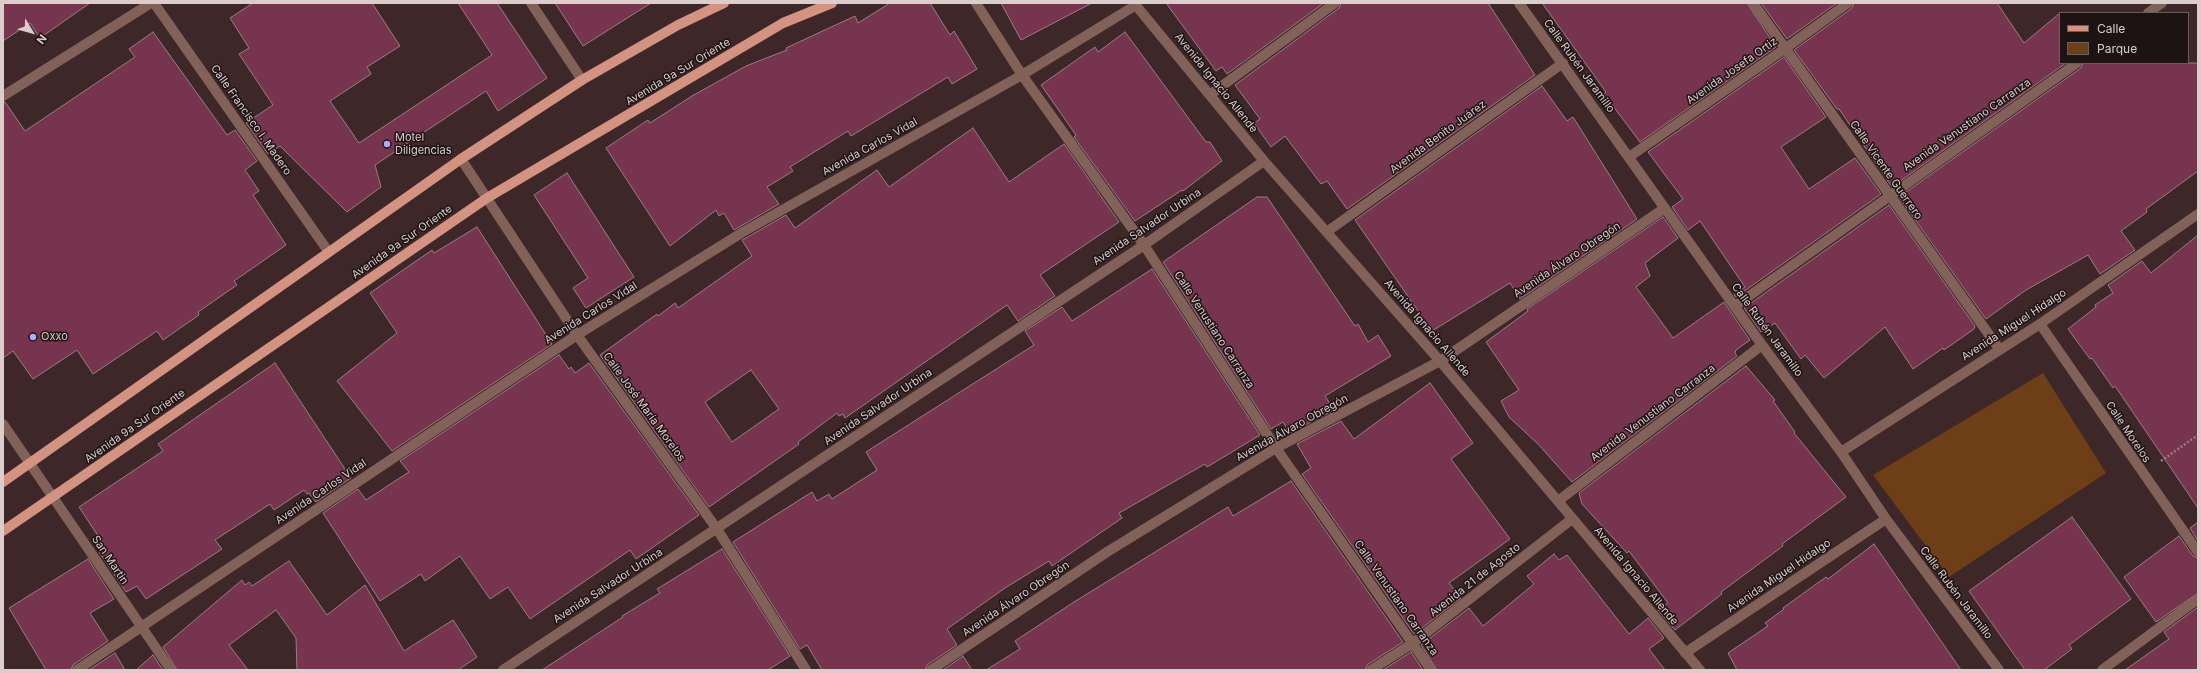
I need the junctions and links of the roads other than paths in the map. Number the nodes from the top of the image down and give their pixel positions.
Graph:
1 (152, 3) edge
2 (531, 3) edge
3 (724, 3) edge
4 (832, 3) edge
5 (976, 3) edge
6 (1335, 3) edge
7 (1519, 3) edge
8 (1753, 3) edge
9 (1848, 3) edge
10 (2162, 3) edge
11 (1135, 4) edge
12 (2149, 12) edge
13 (1786, 48) junction
14 (1563, 63) junction
15 (2076, 64) edge
16 (1022, 75) junction
17 (582, 80) junction
18 (1211, 94) junction
19 (3, 96) edge
20 (1629, 157) junction
21 (461, 159) junction
22 (1264, 161) junction
23 (1889, 195) junction
24 (487, 198) junction
25 (1665, 208) junction
26 (2198, 214) edge
27 (1328, 231) junction
28 (1144, 245) junction
29 (328, 251) junction
30 (1735, 306) junction
31 (2040, 324) junction
32 (577, 335) junction
33 (1762, 345) junction
34 (2000, 350) junction
35 (1440, 361) junction
36 (3, 424) edge
37 (1276, 448) junction
38 (1841, 452) junction
39 (30, 464) junction
40 (3, 482) edge
41 (54, 496) junction
42 (1558, 501) junction
43 (1886, 519) junction
44 (1572, 520) junction
45 (716, 529) junction
46 (3, 531) edge
47 (2198, 552) edge
48 (2198, 599) edge
49 (141, 628) junction
50 (1413, 643) junction
51 (1685, 653) junction
52 (77, 670) edge
53 (171, 670) edge
54 (503, 670) edge
55 (806, 670) edge
56 (931, 670) edge
57 (1371, 670) edge
58 (1431, 670) edge
59 (1700, 670) edge
60 (1998, 670) edge
61 (2102, 670) edge

1 - 19 street
1 - 29 street, Calle Francisco I. Madero
2 - 17 street
3 - 17 main road
4 - 24 main road, Avenida 9a Sur Oriente
5 - 16 street, Calle Venustiano Carranza
6 - 18 street
7 - 14 street, Calle Rubén Jaramillo
8 - 13 street, Calle Vicente Guerrero
9 - 13 street, Avenida Josefa Ortiz
10 - 12 street
11 - 16 street, Avenida Carlos Vidal
11 - 18 street, Avenida Ignacio Allende
13 - 20 street, Avenida Josefa Ortiz
13 - 23 street, Calle Vicente Guerrero
14 - 20 street, Calle Rubén Jaramillo
14 - 27 street, Avenida Benito Juárez
15 - 23 street, Avenida Venustiano Carranza
16 - 28 street, Calle Venustiano Carranza
16 - 32 street, Avenida Carlos Vidal
17 - 21 main road
18 - 22 street, Avenida Ignacio Allende
20 - 25 street, Calle Rubén Jaramillo
21 - 24 street, Calle José María Morelos
21 - 29 main road
22 - 27 street, Avenida Ignacio Allende
22 - 28 street, Avenida Salvador Urbina
23 - 30 street, Avenida Venustiano Carranza
23 - 34 street, Calle Vicente Guerrero
24 - 32 street, Calle José María Morelos
24 - 41 main road, Avenida 9a Sur Oriente
25 - 30 street, Calle Rubén Jaramillo
25 - 35 street, Avenida Álvaro Obregón
26 - 31 street, Avenida Miguel Hidalgo
27 - 35 street, Avenida Ignacio Allende
28 - 37 street, Calle Venustiano Carranza
28 - 45 street, Avenida Salvador Urbina
29 - 39 main road
30 - 33 street, Calle Rubén Jaramillo
31 - 34 street, Avenida Miguel Hidalgo
31 - 47 street, Calle Morelos
32 - 45 street, Calle José María Morelos
32 - 49 street, Avenida Carlos Vidal
33 - 38 street, Calle Rubén Jaramillo
33 - 42 street, Avenida Venustiano Carranza
34 - 38 street, Avenida Miguel Hidalgo
35 - 37 street, Avenida Álvaro Obregón
35 - 42 street, Avenida Ignacio Allende
36 - 39 street, San Martin
37 - 50 street, Calle Venustiano Carranza
37 - 56 street, Avenida Álvaro Obregón
38 - 43 street, Calle Rubén Jaramillo
39 - 40 main road
39 - 41 street, San Martin
41 - 46 main road, Avenida 9a Sur Oriente
41 - 49 street, San Martin
42 - 44 street, Avenida Ignacio Allende
43 - 51 street, Avenida Miguel Hidalgo
43 - 60 street, Calle Rubén Jaramillo
44 - 50 street, Avenida 21 de Agosto
44 - 51 street, Avenida Ignacio Allende
45 - 54 street, Avenida Salvador Urbina
45 - 55 street, Calle José María Morelos
48 - 61 street
49 - 52 street, Avenida Carlos Vidal
49 - 53 street, San Martin
50 - 57 street, Avenida 21 de Agosto
50 - 58 street, Calle Venustiano Carranza
51 - 59 street, Avenida Ignacio Allende

